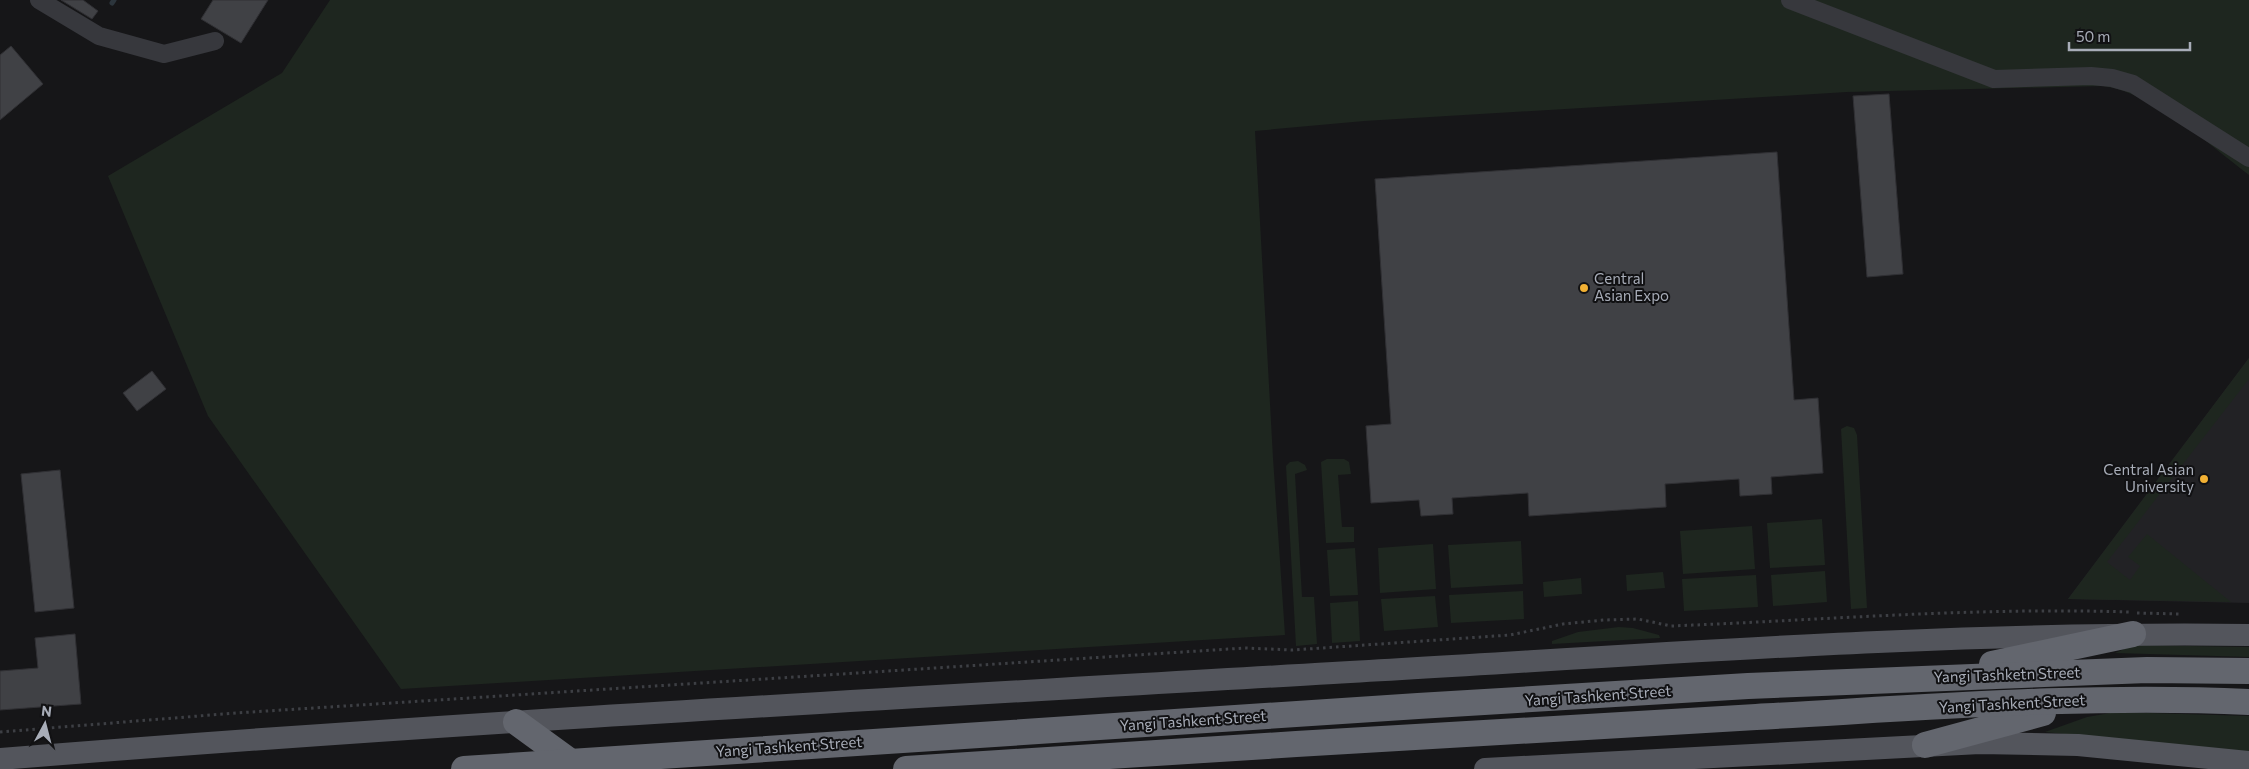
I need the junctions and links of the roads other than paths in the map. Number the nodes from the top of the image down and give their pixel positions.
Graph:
1 (39, 0) edge
2 (1790, 0) edge
3 (215, 41) dead end
4 (2249, 158) edge
5 (2132, 634) junction
6 (2249, 635) edge
7 (2249, 671) edge
8 (2091, 672) joint
9 (1923, 678) junction
10 (2095, 700) junction
11 (2249, 702) edge
12 (516, 722) junction
13 (1924, 744) junction
14 (0, 759) edge
15 (572, 762) junction
16 (2249, 762) edge
17 (464, 769) edge
18 (906, 769) edge
19 (1485, 769) edge

1 - 3 lane
2 - 4 lane
5 - 6 main road
5 - 9 highway
5 - 12 main road
7 - 8 highway, Yangi Tashkent Street
8 - 9 highway, Yangi Tashketn Street
9 - 15 highway, Yangi Tashkent Street
10 - 11 highway, Yangi Tashkent Street
10 - 13 highway
10 - 18 highway, Yangi Tashkent Street
12 - 14 main road
12 - 15 highway
13 - 16 main road
13 - 19 main road
15 - 17 highway, Yangi Tashkent Street

